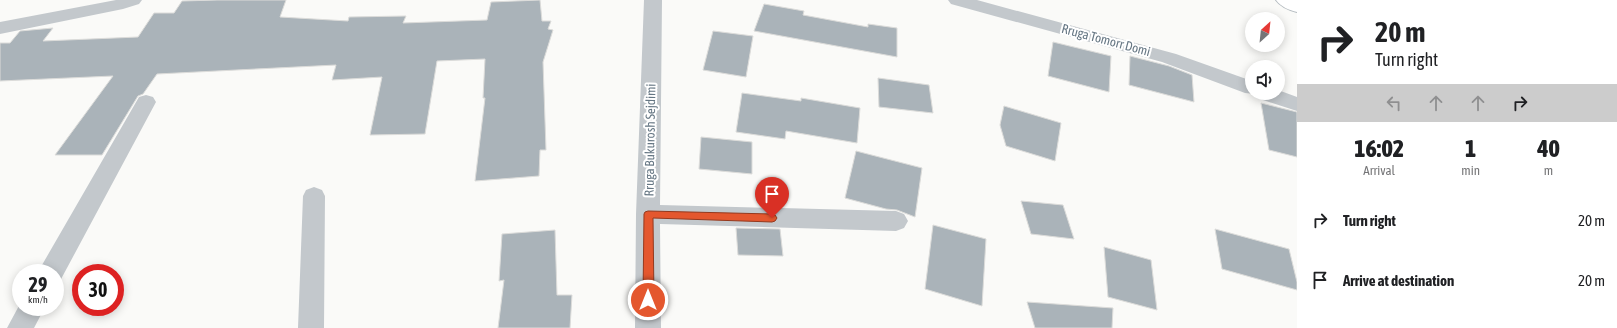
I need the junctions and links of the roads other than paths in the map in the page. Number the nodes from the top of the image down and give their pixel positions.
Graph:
1 (133, 0) edge
2 (652, 0) edge
3 (957, 0) edge
4 (1284, 0) edge
5 (1297, 7) edge
6 (0, 28) edge
7 (1245, 85) edge
8 (1285, 100) edge
9 (146, 102) dead end
10 (1297, 104) edge
11 (314, 196) dead end
12 (648, 214) junction
13 (896, 221) dead end
14 (56, 264) edge
15 (27, 316) edge
16 (20, 328) edge
17 (311, 328) edge
18 (648, 328) edge

1 - 6 street
2 - 12 street, Rruga Bukurosh Sejdimi
3 - 7 street, Rruga Tomorr Domi
4 - 5 main road
8 - 10 street
9 - 14 street
11 - 17 street
12 - 13 street
12 - 18 street, Rruga Bukurosh Sejdimi
15 - 16 street

